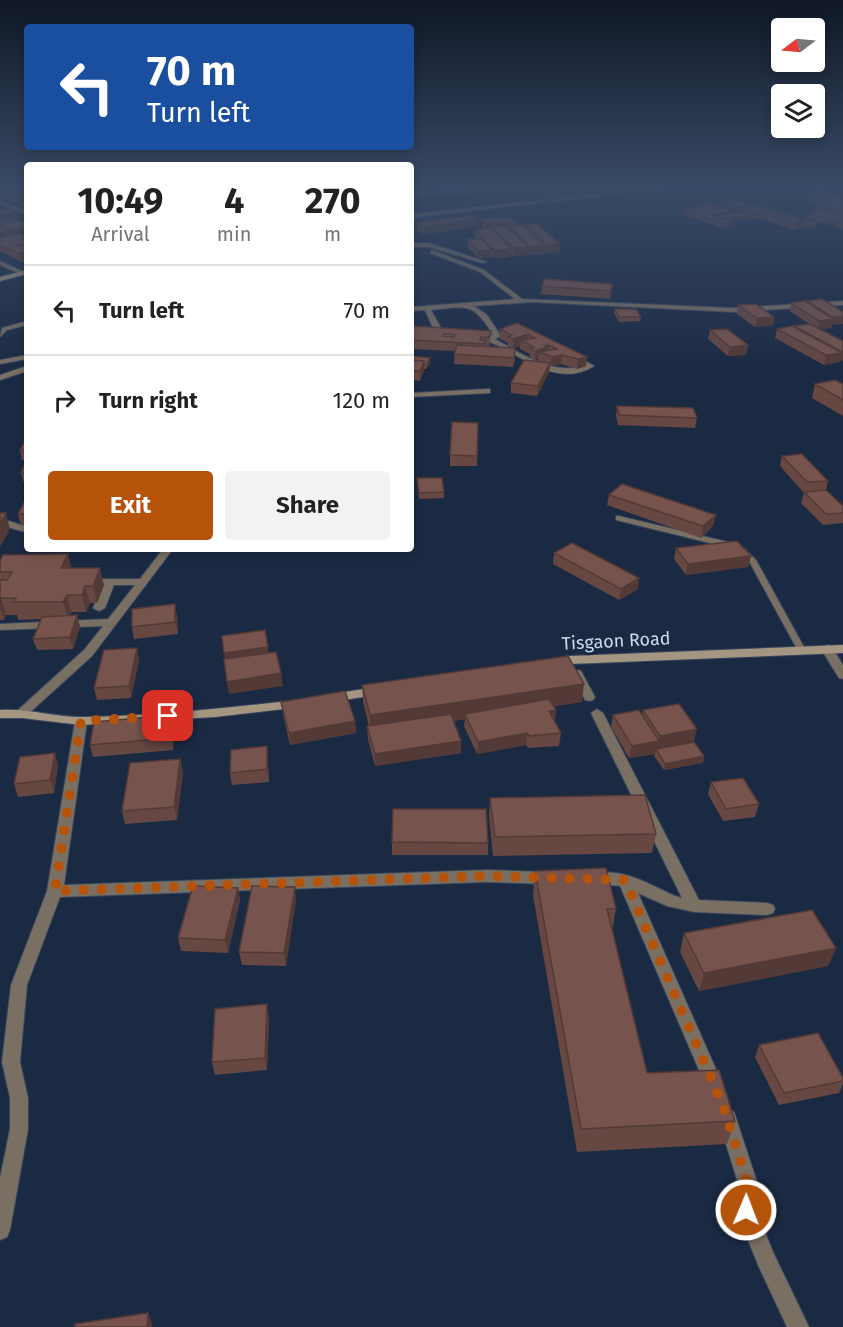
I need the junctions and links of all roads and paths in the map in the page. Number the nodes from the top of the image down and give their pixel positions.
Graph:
1 (442, 249) edge
2 (432, 252) dead end
3 (484, 262) edge
4 (0, 263) edge
5 (24, 273) edge
6 (24, 273) edge
7 (0, 279) edge
8 (520, 300) junction
9 (843, 303) edge
10 (466, 304) junction
11 (427, 308) junction
12 (414, 309) edge
13 (24, 324) edge
14 (437, 328) edge
15 (429, 334) edge
16 (0, 335) edge
17 (497, 336) junction
18 (559, 350) edge
19 (24, 358) edge
20 (0, 362) edge
21 (24, 369) edge
22 (0, 378) edge
23 (487, 391) dead end
24 (414, 395) edge
25 (619, 518) dead end
26 (0, 523) edge
27 (24, 529) edge
28 (166, 552) edge
29 (82, 571) edge
30 (110, 581) junction
31 (143, 582) junction
32 (99, 608) dead end
33 (112, 622) junction
34 (0, 627) edge
35 (843, 648) edge
36 (801, 649) junction
37 (827, 649) junction
38 (570, 660) junction
39 (535, 666) edge
40 (843, 675) edge
41 (395, 688) edge
42 (589, 697) dead end
43 (24, 712) junction
44 (597, 713) dead end
45 (0, 714) edge
46 (81, 721) junction
47 (625, 880) junction
48 (55, 891) junction
49 (694, 906) junction
50 (767, 909) dead end
51 (0, 1230) edge
52 (798, 1327) edge

1 - 3 street
2 - 8 street
4 - 5 street
6 - 7 street
8 - 9 street
8 - 10 street
10 - 11 street
10 - 17 street
11 - 12 street
11 - 14 street
13 - 16 street
15 - 17 street
17 - 18 street
19 - 20 street
21 - 22 street
23 - 24 street
25 - 36 lane
26 - 27 street
28 - 31 street
29 - 30 street
30 - 31 street
30 - 32 street
31 - 33 street
33 - 34 street
33 - 43 street
35 - 37 street, Tisgaon Road
36 - 37 street, Tisgaon Road
36 - 38 street, Tisgaon Road
37 - 40 street
38 - 39 street, Tisgaon Road
38 - 42 street
41 - 46 street
43 - 45 street
43 - 46 street
44 - 49 street
46 - 48 street
47 - 48 street
47 - 49 street
47 - 52 street
48 - 51 street
49 - 50 street

